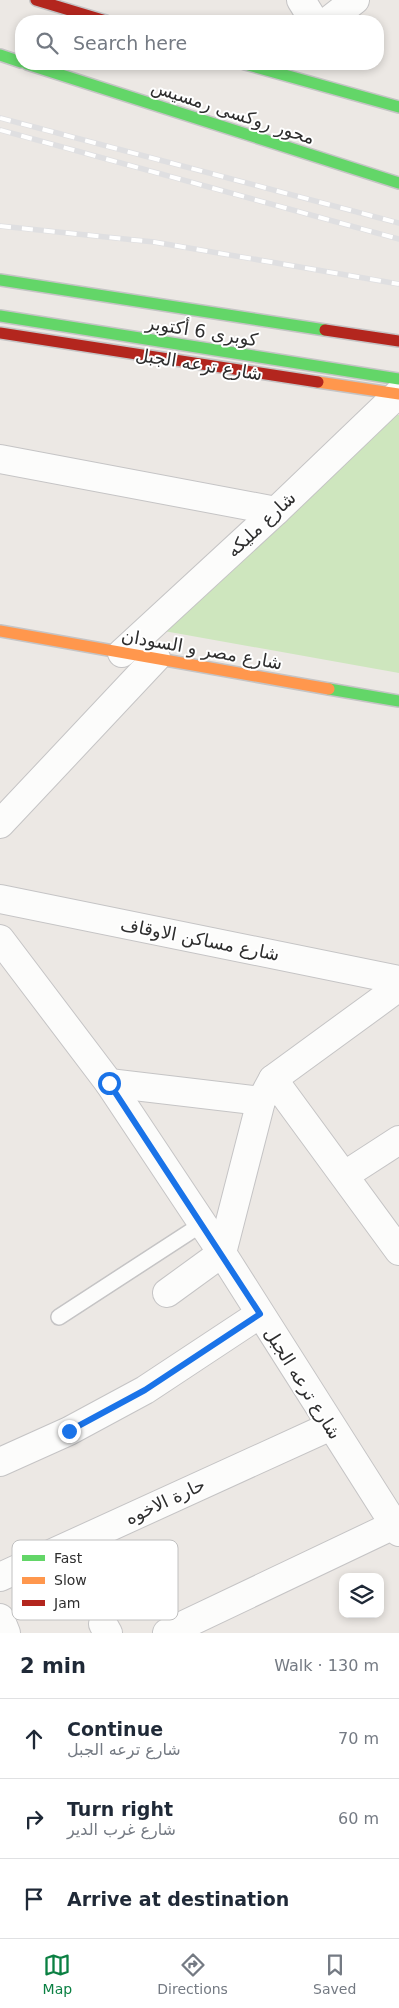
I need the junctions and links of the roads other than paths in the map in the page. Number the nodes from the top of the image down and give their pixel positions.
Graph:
1 (36, 0) edge
2 (301, 0) edge
3 (355, 0) edge
4 (86, 15) edge
5 (310, 15) edge
6 (336, 15) edge
7 (0, 55) edge
8 (15, 60) edge
9 (46, 70) edge
10 (274, 70) edge
11 (399, 107) edge
12 (399, 184) edge
13 (0, 280) edge
14 (0, 316) edge
15 (0, 333) edge
16 (399, 341) edge
17 (399, 379) edge
18 (399, 394) edge
19 (0, 459) edge
20 (276, 511) junction
21 (0, 631) edge
22 (122, 653) junction
23 (156, 658) junction
24 (399, 701) edge
25 (0, 824) edge
26 (0, 899) edge
27 (0, 939) edge
28 (399, 980) edge
29 (399, 986) edge
30 (109, 1083) junction
31 (267, 1090) junction
32 (399, 1140) edge
33 (345, 1175) junction
34 (202, 1224) junction
35 (399, 1251) edge
36 (222, 1253) junction
37 (167, 1292) dead end
38 (260, 1314) junction
39 (59, 1317) dead end
40 (331, 1426) junction
41 (0, 1462) edge
42 (397, 1528) edge
43 (81, 1540) edge
44 (12, 1572) edge
45 (0, 1577) edge
46 (0, 1619) edge
47 (6, 1633) edge
48 (167, 1633) edge

1 - 4 main road
2 - 5 street
3 - 6 street
7 - 8 main road
9 - 12 main road, محور روكسى رمسيس
10 - 11 main road
13 - 16 main road, كوبرى 6 أكتوبر
14 - 17 main road, كوبرى 6 أكتوبر
15 - 18 main road, شارع ترعه الجبل
18 - 20 street, شارع مليكه
19 - 20 street
20 - 22 street, شارع مليكه
21 - 22 main road, شارع مصر و السودان
22 - 23 main road, شارع مصر و السودان
23 - 24 main road, شارع مصر و السودان
23 - 25 street
26 - 28 street, شارع مساكن الاوقاف
27 - 30 street, شارع ترعه الجبل
29 - 31 street
30 - 31 street
30 - 34 street, شارع ترعه الجبل
31 - 33 street
31 - 36 street
32 - 33 street
33 - 35 street
34 - 36 street, شارع ترعه الجبل
34 - 39 lane
36 - 37 street
36 - 38 street, شارع ترعه الجبل
38 - 40 street, شارع ترعه الجبل
38 - 41 street
40 - 42 street, شارع ترعه الجبل
40 - 43 street, حارة الاخوه
42 - 48 street
44 - 45 street, حارة الاخوه
46 - 47 street

